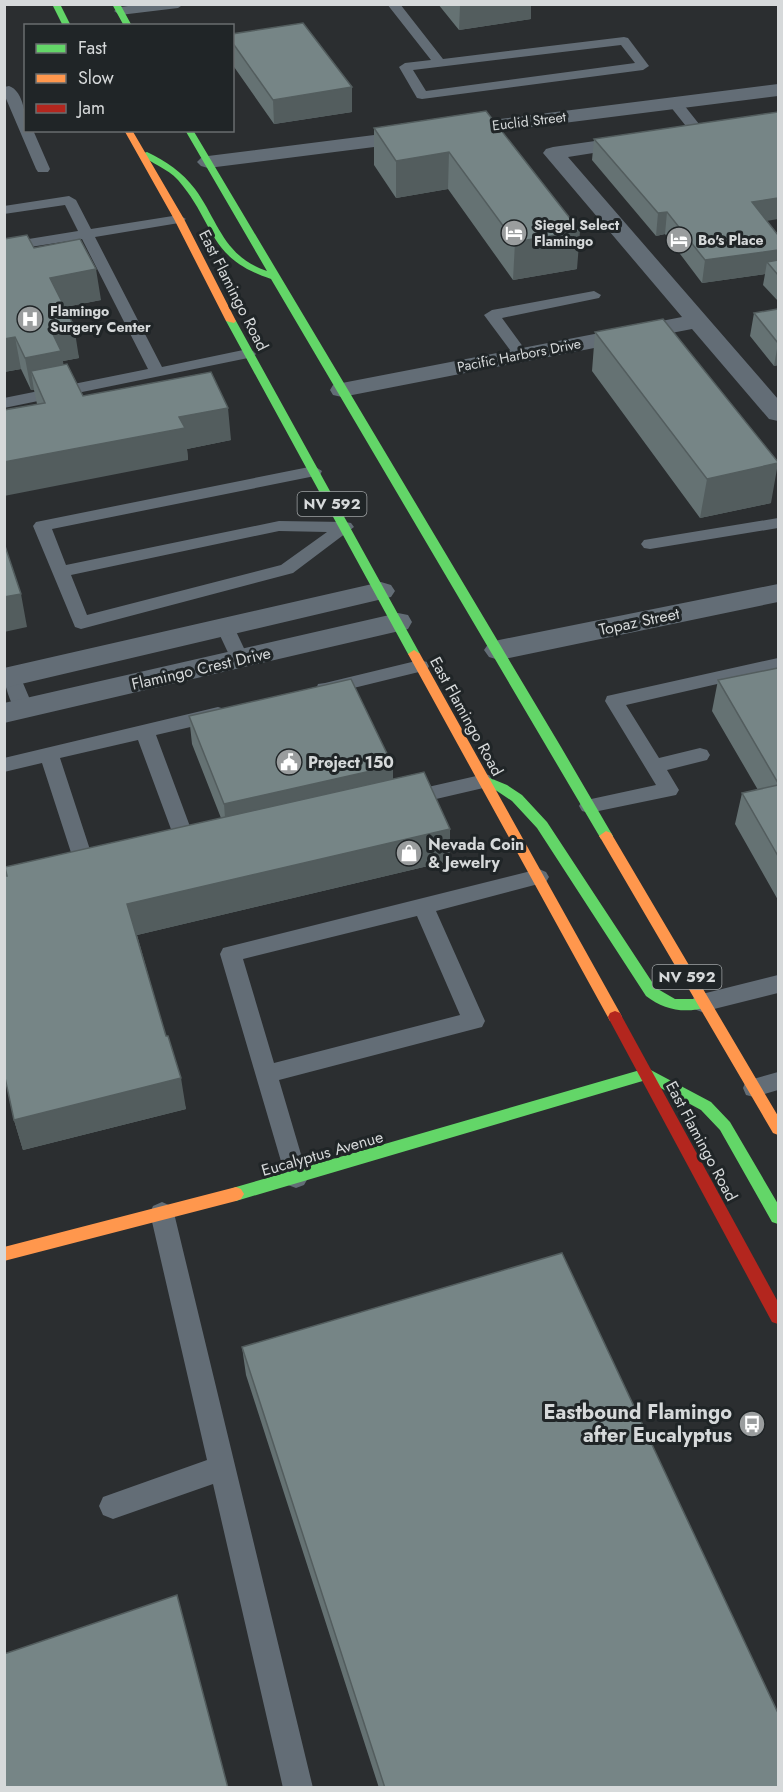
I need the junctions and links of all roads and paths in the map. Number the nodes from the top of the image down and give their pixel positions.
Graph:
1 (56, 4) edge
2 (178, 4) edge
3 (393, 4) edge
4 (118, 8) edge
5 (66, 24) edge
6 (127, 24) edge
7 (439, 62) junction
8 (778, 90) edge
9 (9, 96) edge
10 (675, 103) junction
11 (24, 126) edge
12 (721, 128) edge
13 (27, 132) edge
14 (129, 132) edge
15 (190, 132) edge
16 (698, 132) junction
17 (675, 135) edge
18 (653, 138) edge
19 (141, 152) junction
20 (187, 157) dead end
21 (208, 162) junction
22 (43, 169) dead end
23 (4, 210) edge
24 (179, 219) junction
25 (88, 234) junction
26 (4, 247) edge
27 (274, 277) junction
28 (594, 296) dead end
29 (696, 321) junction
30 (248, 354) junction
31 (521, 355) junction
32 (157, 372) junction
33 (342, 390) junction
34 (4, 403) edge
35 (778, 414) edge
36 (314, 471) junction
37 (778, 523) edge
38 (345, 527) junction
39 (650, 544) dead end
40 (60, 572) junction
41 (381, 591) junction
42 (778, 592) edge
43 (398, 622) junction
44 (225, 627) junction
45 (499, 650) junction
46 (240, 659) junction
47 (778, 664) edge
48 (420, 666) junction
49 (8, 677) edge
50 (306, 693) edge
51 (237, 710) edge
52 (14, 711) edge
53 (146, 732) junction
54 (49, 754) junction
55 (700, 755) dead end
56 (4, 765) edge
57 (654, 766) junction
58 (485, 781) junction
59 (382, 804) edge
60 (590, 806) junction
61 (211, 843) edge
62 (188, 848) junction
63 (166, 853) edge
64 (110, 866) edge
65 (87, 871) junction
66 (66, 876) edge
67 (538, 877) junction
68 (423, 905) junction
69 (778, 984) edge
70 (702, 1003) junction
71 (266, 1074) junction
72 (647, 1074) junction
73 (778, 1081) edge
74 (754, 1088) junction
75 (778, 1129) edge
76 (296, 1178) junction
77 (162, 1213) junction
78 (778, 1217) edge
79 (4, 1254) edge
80 (778, 1317) edge
81 (222, 1468) junction
82 (113, 1506) dead end
83 (298, 1788) edge

1 - 5 main road
2 - 4 lane
3 - 7 lane
4 - 6 main road
7 - 7 lane
8 - 10 street, Euclid Street
9 - 11 lane
10 - 16 lane
10 - 21 street, Euclid Street
12 - 16 street
13 - 22 lane
14 - 19 main road, East Flamingo Road / NV 592
15 - 21 main road, NV 592
16 - 17 street
18 - 29 street
19 - 24 main road, East Flamingo Road / NV 592
19 - 27 main road
20 - 21 main road
21 - 27 main road, NV 592
23 - 25 lane
24 - 25 lane
24 - 30 main road, East Flamingo Road / NV 592
25 - 26 lane
25 - 32 lane
27 - 33 main road, NV 592
28 - 31 lane
29 - 31 street, Pacific Harbors Drive
29 - 35 street
30 - 32 lane
30 - 36 main road, East Flamingo Road / NV 592
31 - 33 street, Pacific Harbors Drive
32 - 34 lane
33 - 45 main road, NV 592
36 - 38 main road, East Flamingo Road / NV 592
36 - 40 lane
37 - 39 lane
38 - 40 lane
38 - 40 lane
38 - 41 main road, East Flamingo Road / NV 592
41 - 43 main road, East Flamingo Road / NV 592
41 - 44 street
42 - 45 street, Topaz Street
43 - 46 street, Flamingo Crest Drive
43 - 48 main road, East Flamingo Road / NV 592
44 - 46 lane
44 - 49 street
45 - 60 main road, NV 592
46 - 52 street, Flamingo Crest Drive
47 - 57 lane
48 - 50 lane
48 - 58 main road, East Flamingo Road / NV 592
49 - 52 lane
51 - 53 lane
53 - 54 lane
53 - 62 lane
54 - 56 lane
54 - 65 lane
55 - 57 lane
57 - 60 lane
58 - 59 lane
58 - 67 main road, East Flamingo Road / NV 592
58 - 70 main road
60 - 70 main road, NV 592
61 - 62 lane
62 - 63 lane
64 - 65 lane
65 - 66 lane
67 - 68 lane
67 - 72 main road, East Flamingo Road / NV 592
68 - 71 lane
68 - 71 lane
69 - 70 lane
70 - 74 main road, NV 592
71 - 76 lane
72 - 76 main road, Eucalyptus Avenue
72 - 78 main road
72 - 80 main road, East Flamingo Road / NV 592
73 - 74 lane
74 - 75 main road, NV 592
76 - 77 main road, Eucalyptus Avenue
77 - 79 main road, Eucalyptus Avenue
77 - 81 lane
81 - 82 lane
81 - 83 lane

